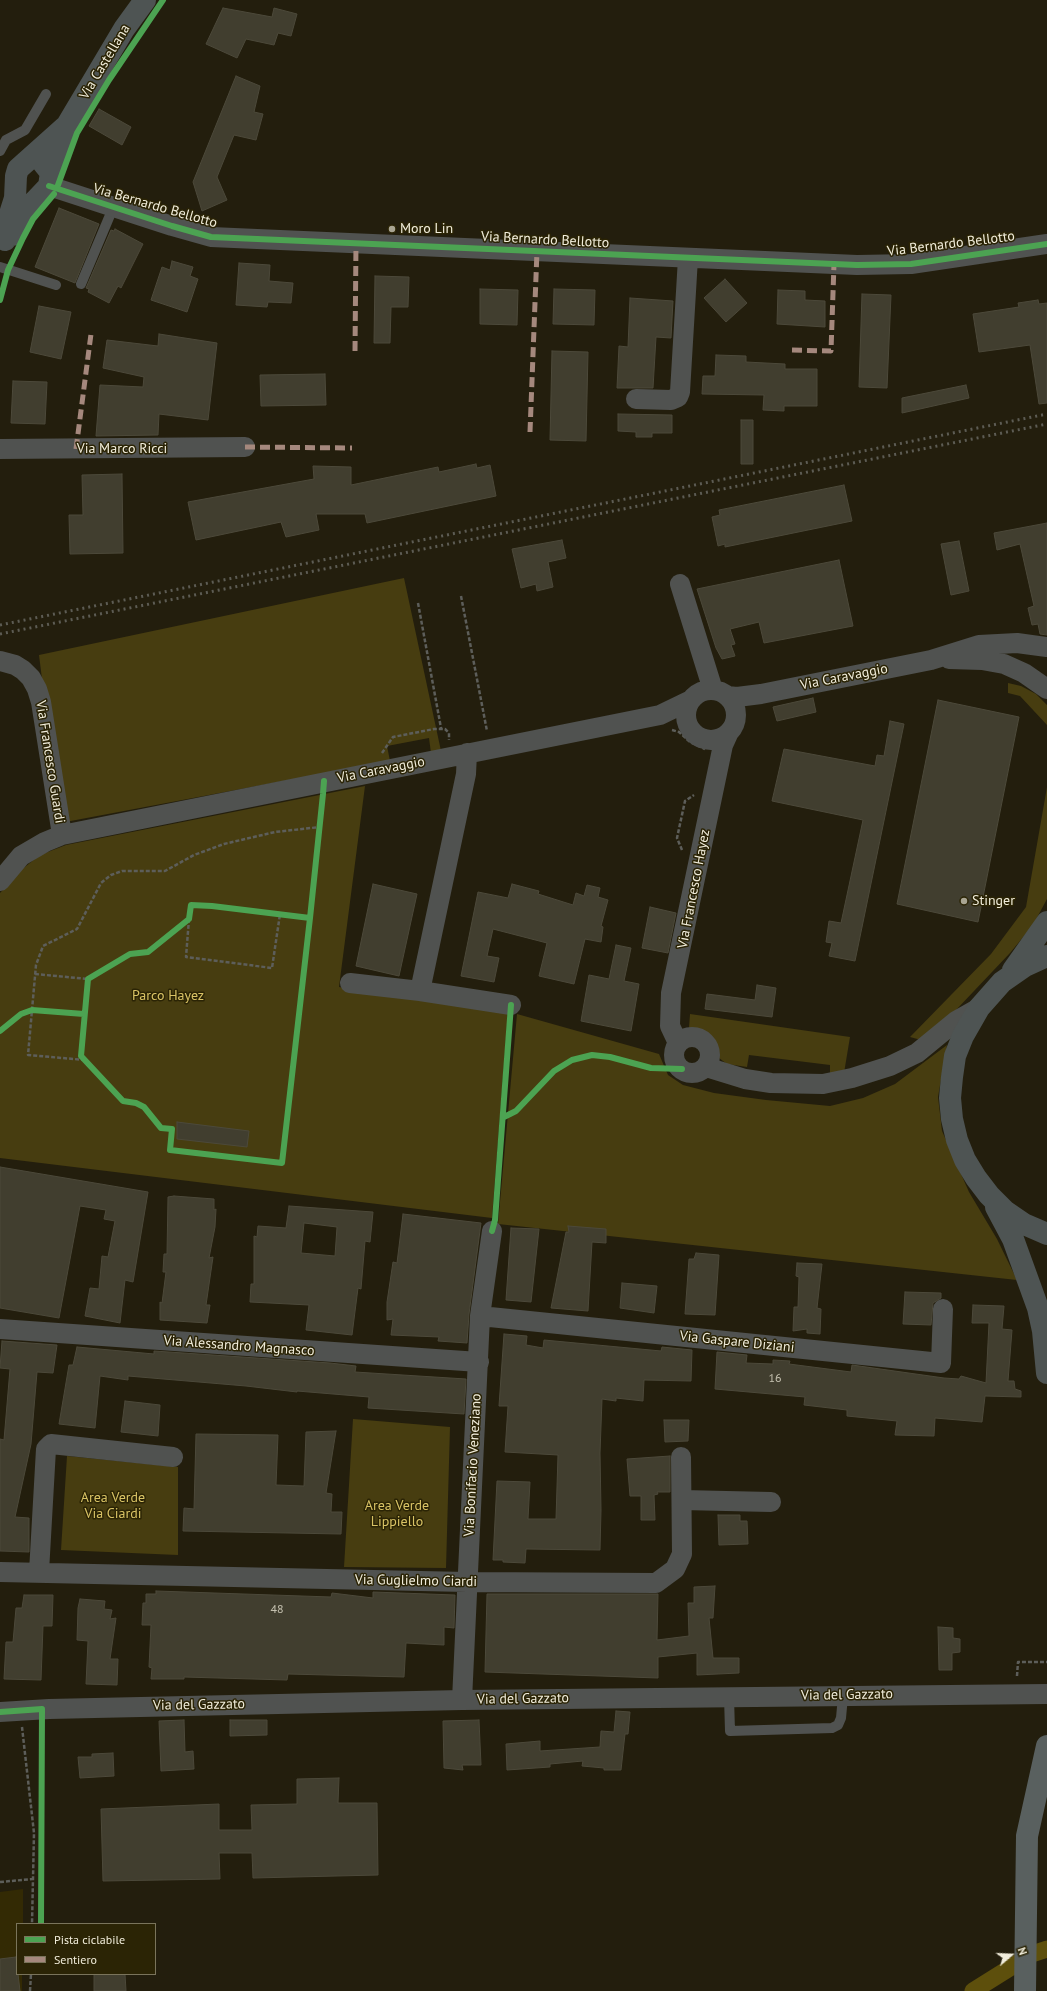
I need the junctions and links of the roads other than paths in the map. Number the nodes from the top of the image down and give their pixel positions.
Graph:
1 (145, 0) edge
2 (46, 94) dead end
3 (67, 125) junction
4 (0, 151) edge
5 (20, 172) junction
6 (47, 184) junction
7 (113, 208) junction
8 (2, 243) edge
9 (1047, 244) edge
10 (688, 258) junction
11 (0, 267) edge
12 (81, 284) dead end
13 (56, 285) dead end
14 (636, 399) dead end
15 (245, 447) dead end
16 (0, 449) edge
17 (680, 584) dead end
18 (1047, 647) edge
19 (931, 660) junction
20 (0, 661) edge
21 (1047, 689) edge
22 (725, 699) junction
23 (691, 700) junction
24 (663, 723) junction
25 (687, 724) junction
26 (728, 734) junction
27 (467, 753) junction
28 (62, 835) junction
29 (0, 881) edge
30 (1047, 922) edge
31 (1047, 956) edge
32 (1002, 982) junction
33 (350, 983) dead end
34 (420, 991) junction
35 (511, 1005) dead end
36 (978, 1008) junction
37 (678, 1042) junction
38 (706, 1067) junction
39 (989, 1195) junction
40 (492, 1231) dead end
41 (1047, 1234) edge
42 (943, 1309) dead end
43 (480, 1316) junction
44 (0, 1329) edge
45 (479, 1362) junction
46 (1047, 1373) edge
47 (173, 1457) dead end
48 (681, 1457) dead end
49 (682, 1500) junction
50 (772, 1502) dead end
51 (0, 1572) edge
52 (39, 1572) junction
53 (467, 1582) junction
54 (1047, 1694) edge
55 (843, 1696) junction
56 (729, 1697) junction
57 (462, 1700) junction
58 (0, 1712) edge
59 (1047, 1746) edge
60 (1025, 1987) edge

1 - 3 main road, Via Castellana
2 - 4 lane
3 - 5 main road, Via Castellana
3 - 6 main road, Via Castellana
5 - 6 main road
5 - 6 main road
5 - 8 main road, Via Castellana
6 - 7 street, Via Bernardo Bellotto
6 - 8 main road, Via Castellana
7 - 10 street, Via Bernardo Bellotto
7 - 12 lane
9 - 10 street, Via Bernardo Bellotto
10 - 14 street
11 - 13 lane
15 - 16 street, Via Marco Ricci
17 - 22 street
18 - 19 street, Via Caravaggio
19 - 21 street, Via Caravaggio
19 - 22 street, Via Caravaggio
20 - 28 street, Via Francesco Guardi
22 - 23 street, Via Caravaggio
22 - 26 street
23 - 24 street, Via Caravaggio
23 - 25 street
24 - 25 street
24 - 27 street, Via Caravaggio
25 - 26 street
26 - 37 street, Via Francesco Hayez
27 - 28 street, Via Caravaggio
27 - 34 street
28 - 29 street, Via Caravaggio
30 - 32 main road
31 - 32 main road
32 - 36 main road
33 - 34 street
34 - 35 street
36 - 38 street
36 - 39 main road
37 - 38 street
37 - 38 street
39 - 41 main road
39 - 46 main road
40 - 43 street, Via Bonifacio Veneziano
42 - 43 street, Via Gaspare Diziani
43 - 45 street, Via Bonifacio Veneziano
44 - 45 street, Via Alessandro Magnasco
45 - 53 street, Via Bonifacio Veneziano
47 - 52 street
48 - 49 street, Via Guglielmo Ciardi
49 - 50 street
49 - 53 street, Via Guglielmo Ciardi
51 - 52 street, Via Guglielmo Ciardi
52 - 53 street, Via Guglielmo Ciardi
53 - 57 street, Via Bonifacio Veneziano
54 - 55 street, Via del Gazzato
55 - 56 street, Via del Gazzato
55 - 56 lane
56 - 57 street, Via del Gazzato
57 - 58 street, Via del Gazzato
59 - 60 highway

